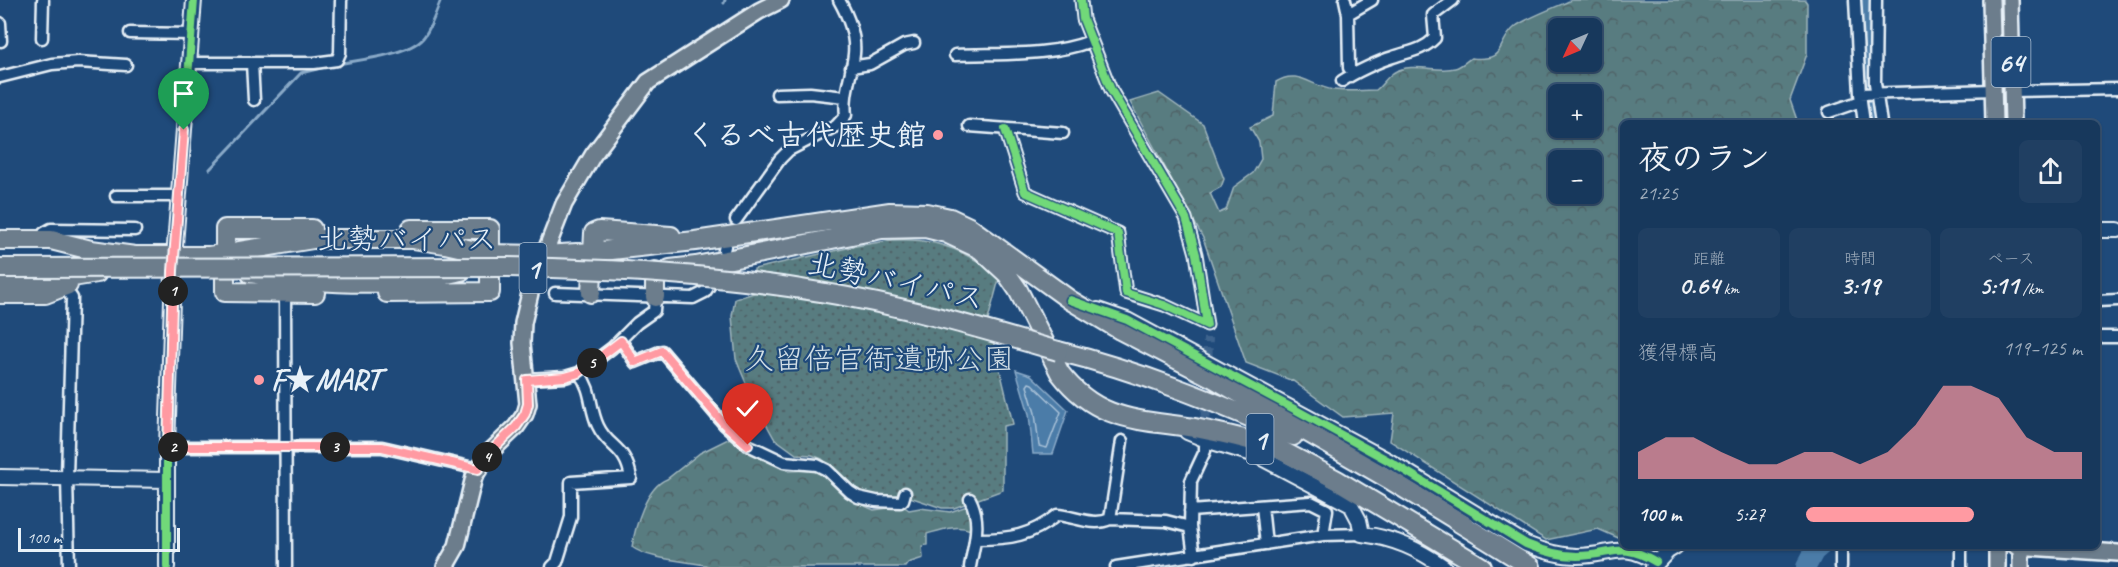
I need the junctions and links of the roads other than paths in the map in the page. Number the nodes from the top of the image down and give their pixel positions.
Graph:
1 (43, 0) edge
2 (194, 0) edge
3 (341, 0) edge
4 (781, 0) edge
5 (1081, 0) edge
6 (1345, 0) edge
7 (1372, 0) edge
8 (1453, 0) edge
9 (1855, 0) edge
10 (1876, 0) edge
11 (1991, 0) edge
12 (2010, 0) edge
13 (844, 8) edge
14 (1348, 14) junction
15 (0, 23) edge
16 (130, 33) dead end
17 (192, 34) junction
18 (42, 38) dead end
19 (1, 41) edge
20 (1091, 41) junction
21 (914, 43) dead end
22 (955, 55) dead end
23 (190, 63) junction
24 (252, 63) junction
25 (126, 65) dead end
26 (851, 67) junction
27 (1353, 73) junction
28 (0, 77) edge
29 (1342, 81) dead end
30 (2118, 89) edge
31 (1994, 90) junction
32 (2012, 91) junction
33 (777, 94) dead end
34 (1866, 95) junction
35 (845, 97) junction
36 (254, 100) dead end
37 (1829, 112) dead end
38 (1864, 120) edge
39 (1879, 120) edge
40 (1994, 120) edge
41 (2013, 120) edge
42 (969, 126) dead end
43 (1005, 129) junction
44 (1063, 133) dead end
45 (116, 196) dead end
46 (179, 196) junction
47 (736, 220) dead end
48 (0, 228) edge
49 (135, 230) dead end
50 (2100, 230) edge
51 (2118, 230) edge
52 (355, 234) junction
53 (47, 237) junction
54 (8, 240) edge
55 (695, 241) junction
56 (490, 259) junction
57 (542, 260) junction
58 (225, 262) junction
59 (174, 264) junction
60 (696, 266) junction
61 (0, 268) edge
62 (592, 271) junction
63 (655, 271) junction
64 (718, 271) dead end
65 (82, 275) junction
66 (8, 282) edge
67 (354, 287) junction
68 (64, 288) junction
69 (285, 292) junction
70 (555, 293) dead end
71 (591, 293) junction
72 (0, 294) edge
73 (655, 297) junction
74 (1070, 300) junction
75 (2118, 300) edge
76 (2100, 301) edge
77 (1207, 326) junction
78 (2100, 337) edge
79 (2118, 337) edge
80 (1208, 338) tunnel mouth
81 (621, 341) junction
82 (1058, 351) junction
83 (579, 373) junction
84 (527, 380) junction
85 (1172, 424) junction
86 (1122, 441) dead end
87 (1205, 446) tunnel mouth
88 (168, 447) junction
89 (286, 447) junction
90 (1280, 449) junction
91 (478, 469) junction
92 (0, 477) edge
93 (67, 477) junction
94 (167, 480) junction
95 (905, 493) dead end
96 (970, 499) dead end
97 (1262, 507) junction
98 (1190, 511) junction
99 (1110, 519) junction
100 (1190, 526) junction
101 (1466, 526) junction
102 (1362, 534) junction
103 (1323, 535) junction
104 (977, 539) junction
105 (1266, 544) junction
106 (1671, 549) edge
107 (1841, 549) edge
108 (1961, 549) edge
109 (1997, 549) edge
110 (2021, 549) edge
111 (2063, 549) edge
112 (2118, 553) edge
113 (1192, 560) edge
114 (1655, 564) edge
115 (69, 567) edge
116 (167, 567) edge
117 (286, 567) edge
118 (445, 567) edge
119 (552, 567) edge
120 (970, 567) edge
121 (1116, 567) edge
122 (1444, 567) edge
123 (1482, 567) edge
124 (1531, 567) edge
125 (1841, 567) edge
126 (1961, 567) edge
127 (1997, 567) edge
128 (2021, 567) edge

1 - 18 street
2 - 17 street
3 - 24 street
4 - 57 main road
5 - 20 street
6 - 14 street
7 - 14 street
8 - 27 street
9 - 34 street
10 - 34 street
11 - 31 main road, 64
12 - 32 main road, 64
13 - 26 street
14 - 27 street
15 - 19 street
16 - 17 street
17 - 23 street
20 - 22 street
20 - 77 street
21 - 26 street
23 - 24 street
23 - 46 street
24 - 36 street
25 - 28 street
26 - 35 street
27 - 29 street
30 - 32 street
31 - 34 street
31 - 40 main road, 64
32 - 41 main road, 64
33 - 35 street
34 - 37 street
34 - 38 street
34 - 39 street
35 - 47 street
42 - 43 street
43 - 44 street
43 - 77 street
45 - 46 street
46 - 59 street
48 - 53 highway
49 - 53 street
50 - 51 street
52 - 56 highway
52 - 58 highway
52 - 58 highway
52 - 67 highway
53 - 54 highway
53 - 59 highway
55 - 57 highway
55 - 60 highway
55 - 74 highway
56 - 57 highway
56 - 67 highway
56 - 67 highway
57 - 62 highway
57 - 84 main road
58 - 59 highway
58 - 67 highway
58 - 69 highway
59 - 65 highway
59 - 88 street
60 - 63 highway
60 - 85 highway
61 - 82 highway, 北勢バイパス / 1, bridge
62 - 63 highway
62 - 71 highway
63 - 73 highway
64 - 73 street
65 - 66 highway
65 - 68 highway
67 - 69 highway
68 - 72 highway
68 - 93 street
69 - 89 street
70 - 71 street
71 - 73 street
73 - 81 street
74 - 101 highway
74 - 114 street
75 - 76 street
77 - 80 street
78 - 79 street
81 - 83 street
81 - 95 street
82 - 90 highway, 北勢バイパス / 1
82 - 101 highway, 北勢バイパス / 1
83 - 84 street
83 - 119 street
84 - 91 main road
85 - 90 highway
85 - 102 street
86 - 99 street
87 - 98 street
88 - 89 street
88 - 94 street
89 - 91 street
89 - 117 street
90 - 123 highway, 北勢バイパス / 1
91 - 118 main road
92 - 93 street
93 - 94 street
93 - 115 street
94 - 116 street
96 - 104 street
97 - 98 street
97 - 103 street
97 - 105 street
98 - 100 street
99 - 100 street
99 - 104 street
100 - 113 street
101 - 124 highway, 北勢バイパス / 1
102 - 103 street
102 - 122 street
103 - 105 street
104 - 120 street
105 - 113 street
106 - 114 street
107 - 125 street
108 - 126 street
109 - 127 main road
110 - 128 main road
111 - 112 main road
113 - 121 street

